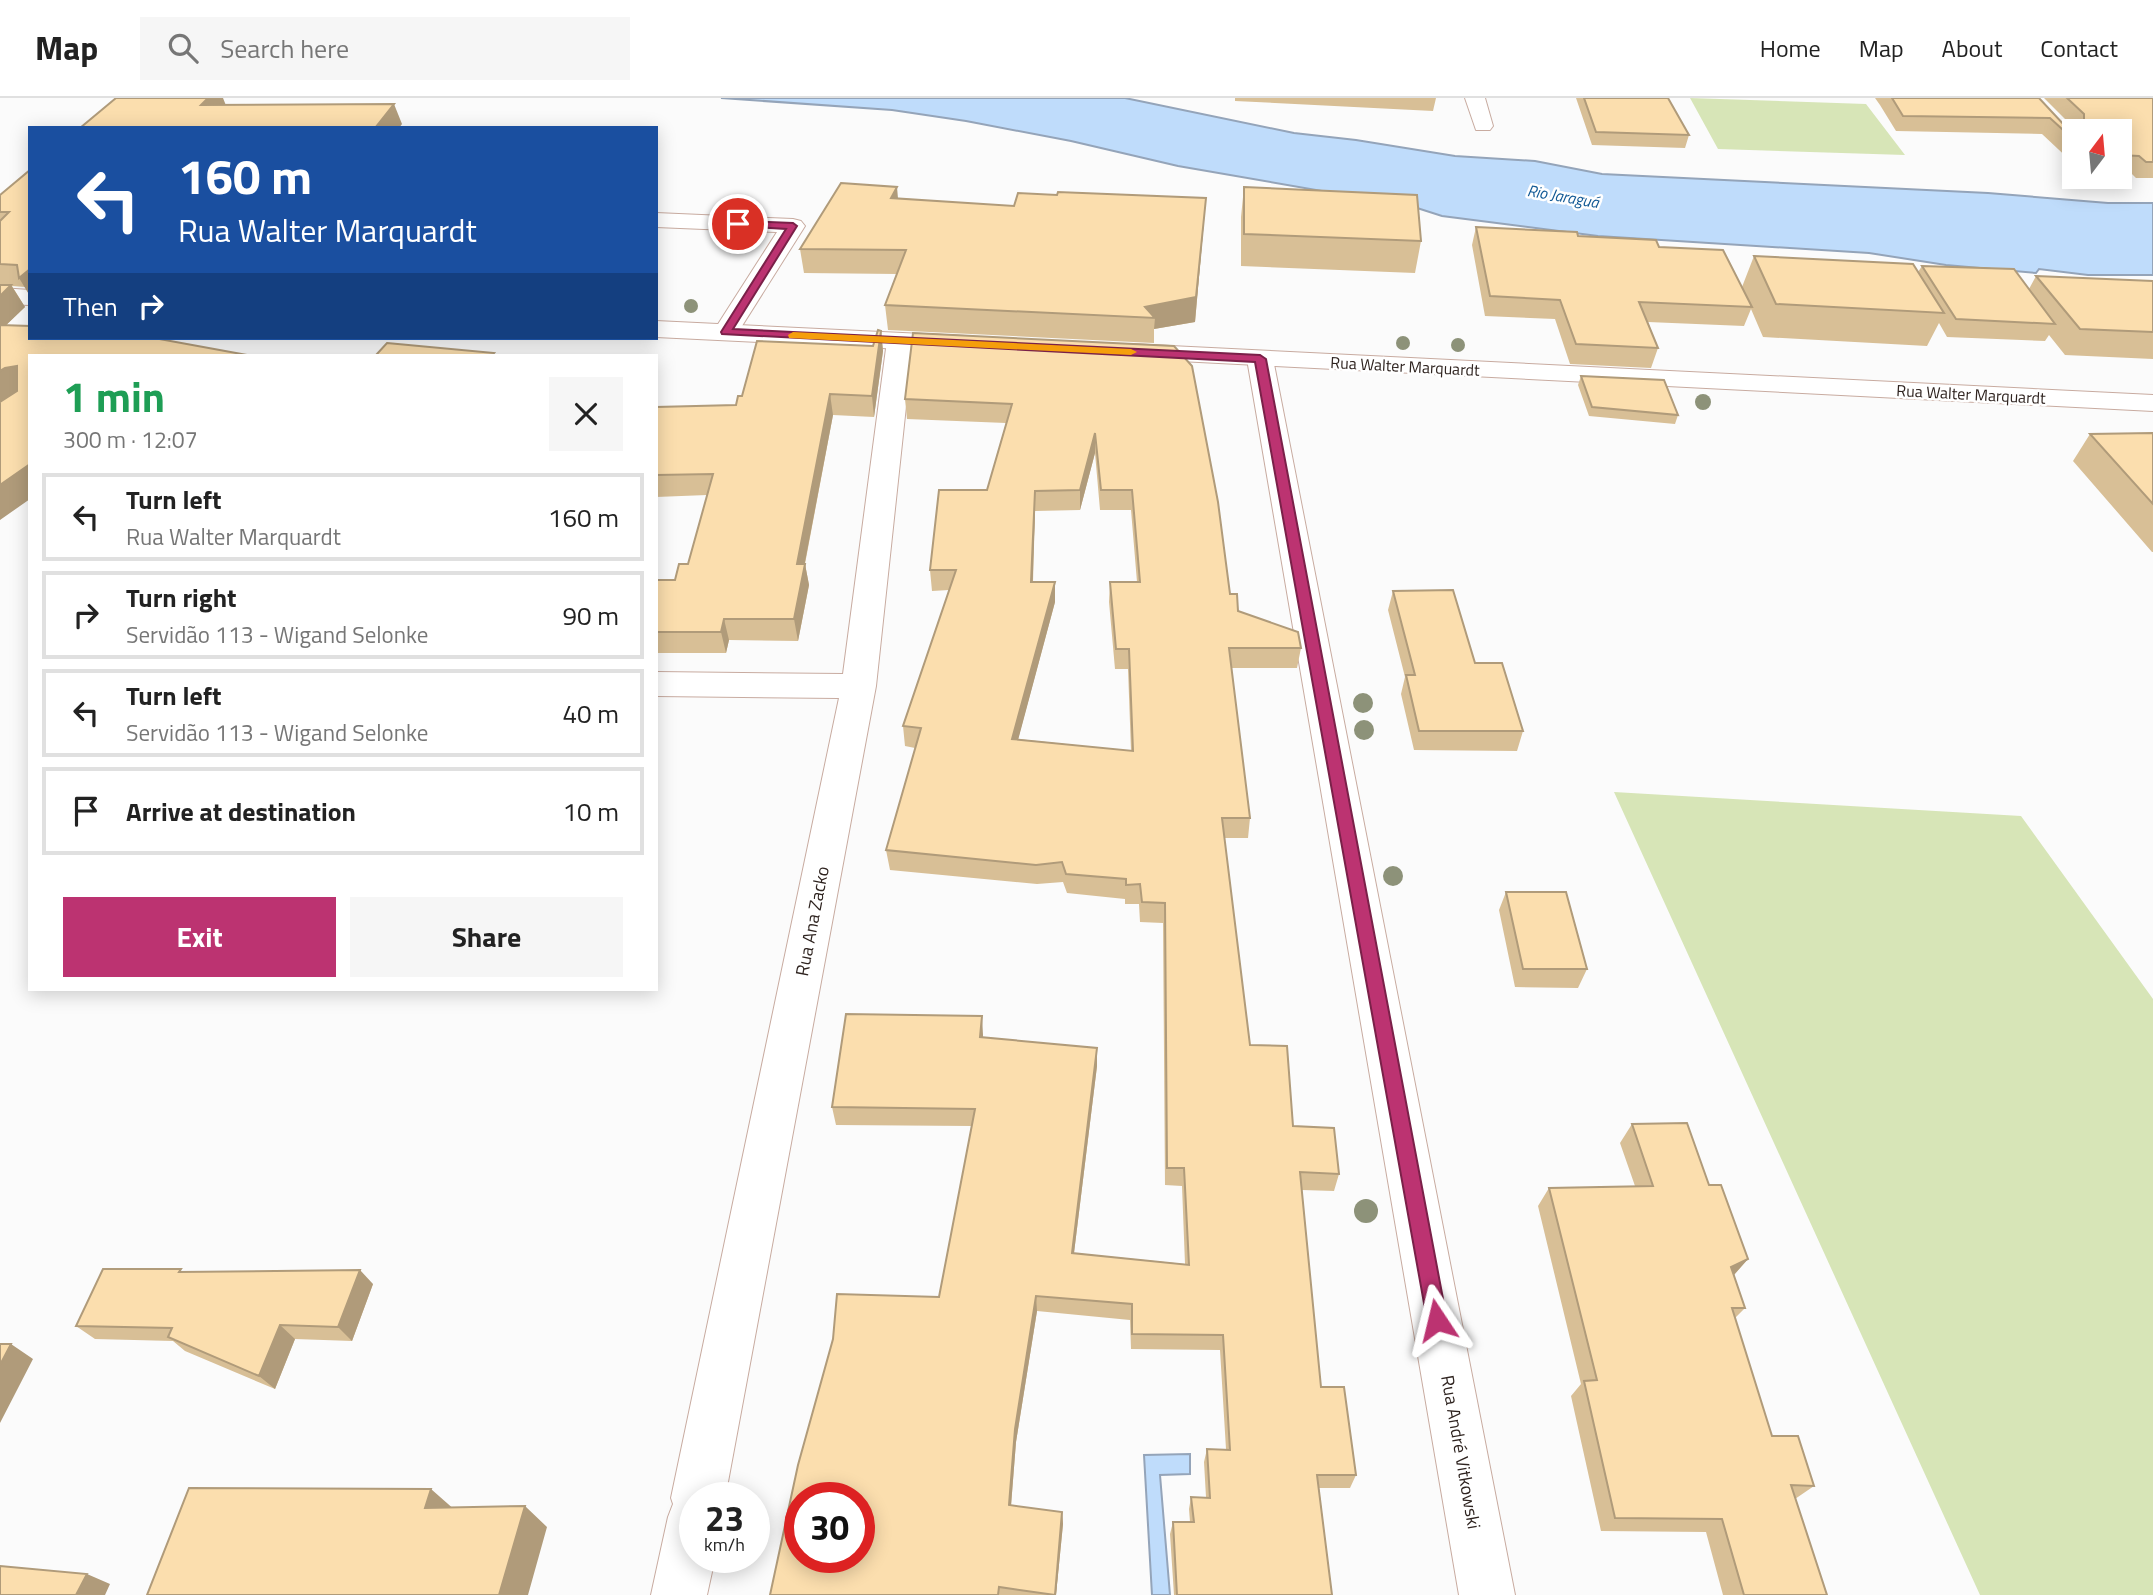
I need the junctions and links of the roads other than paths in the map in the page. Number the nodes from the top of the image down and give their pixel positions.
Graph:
1 (1475, 98) edge
2 (1483, 125) dead end
3 (658, 220) edge
4 (0, 296) edge
5 (28, 298) edge
6 (658, 329) edge
7 (726, 332) junction
8 (900, 341) junction
9 (985, 345) edge
10 (1111, 351) edge
11 (1260, 359) junction
12 (2153, 403) edge
13 (658, 684) edge
14 (859, 686) junction
15 (701, 1482) edge
16 (684, 1573) edge
17 (679, 1595) edge
18 (1488, 1595) edge

1 - 2 street
3 - 7 street
4 - 5 street
6 - 7 street
7 - 8 street
8 - 9 street
8 - 14 street, Rua Ana Zacko
10 - 11 street, Rua Walter Marquardt
11 - 12 street, Rua Walter Marquardt
11 - 18 street, Rua André Vitkowski
13 - 14 street
14 - 15 street, Rua Ana Zacko
16 - 17 street

